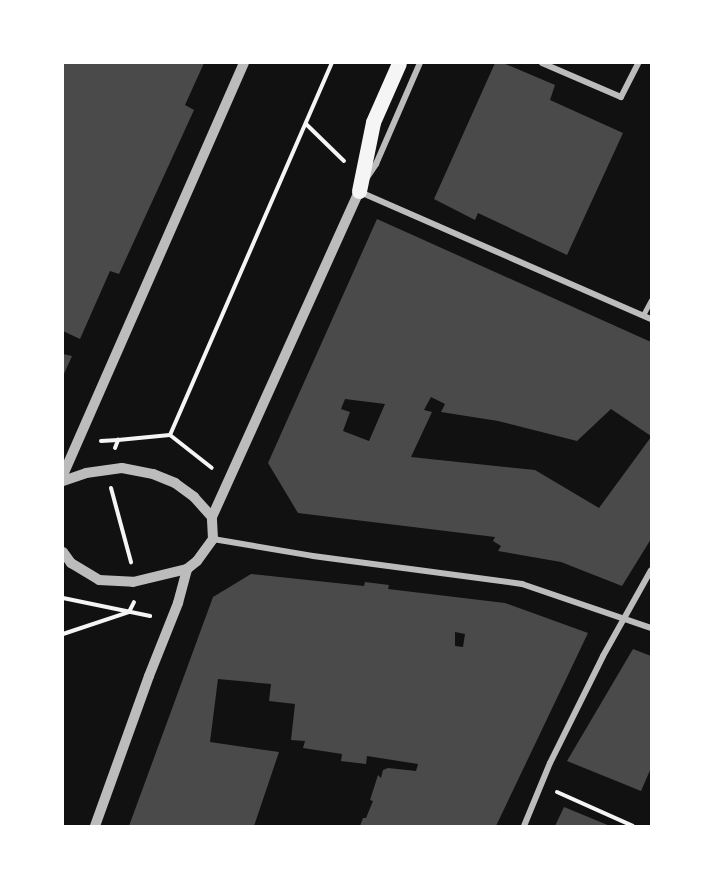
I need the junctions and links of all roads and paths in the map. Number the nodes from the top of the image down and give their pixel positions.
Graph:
1 (244, 63) edge
2 (332, 63) edge
3 (399, 63) edge
4 (420, 63) edge
5 (542, 63) edge
6 (638, 63) edge
7 (306, 123) junction
8 (346, 163) dead end
9 (359, 191) junction
10 (651, 300) edge
11 (643, 315) junction
12 (651, 319) edge
13 (170, 435) junction
14 (118, 440) junction
15 (93, 442) dead end
16 (111, 456) dead end
17 (212, 468) dead end
18 (63, 475) edge
19 (63, 481) edge
20 (111, 487) dead end
21 (212, 517) junction
22 (213, 539) junction
23 (63, 552) edge
24 (132, 566) dead end
25 (187, 569) junction
26 (651, 570) edge
27 (135, 597) dead end
28 (63, 598) edge
29 (129, 612) junction
30 (148, 616) dead end
31 (623, 618) junction
32 (651, 628) edge
33 (63, 634) edge
34 (551, 790) dead end
35 (95, 826) edge
36 (524, 826) edge
37 (633, 826) edge

1 - 18 street
2 - 7 path
3 - 9 main road
4 - 9 street
5 - 6 street
7 - 8 path
7 - 13 path
9 - 11 street
9 - 21 street
10 - 11 street
11 - 12 street
13 - 14 path
13 - 17 path
14 - 15 path
14 - 16 path
19 - 21 street
20 - 24 path
21 - 22 street
22 - 25 street
22 - 31 street
23 - 25 street
25 - 35 street
26 - 31 street
27 - 29 path
28 - 29 path
29 - 30 path
29 - 33 path
31 - 32 street
31 - 36 street
34 - 37 path

